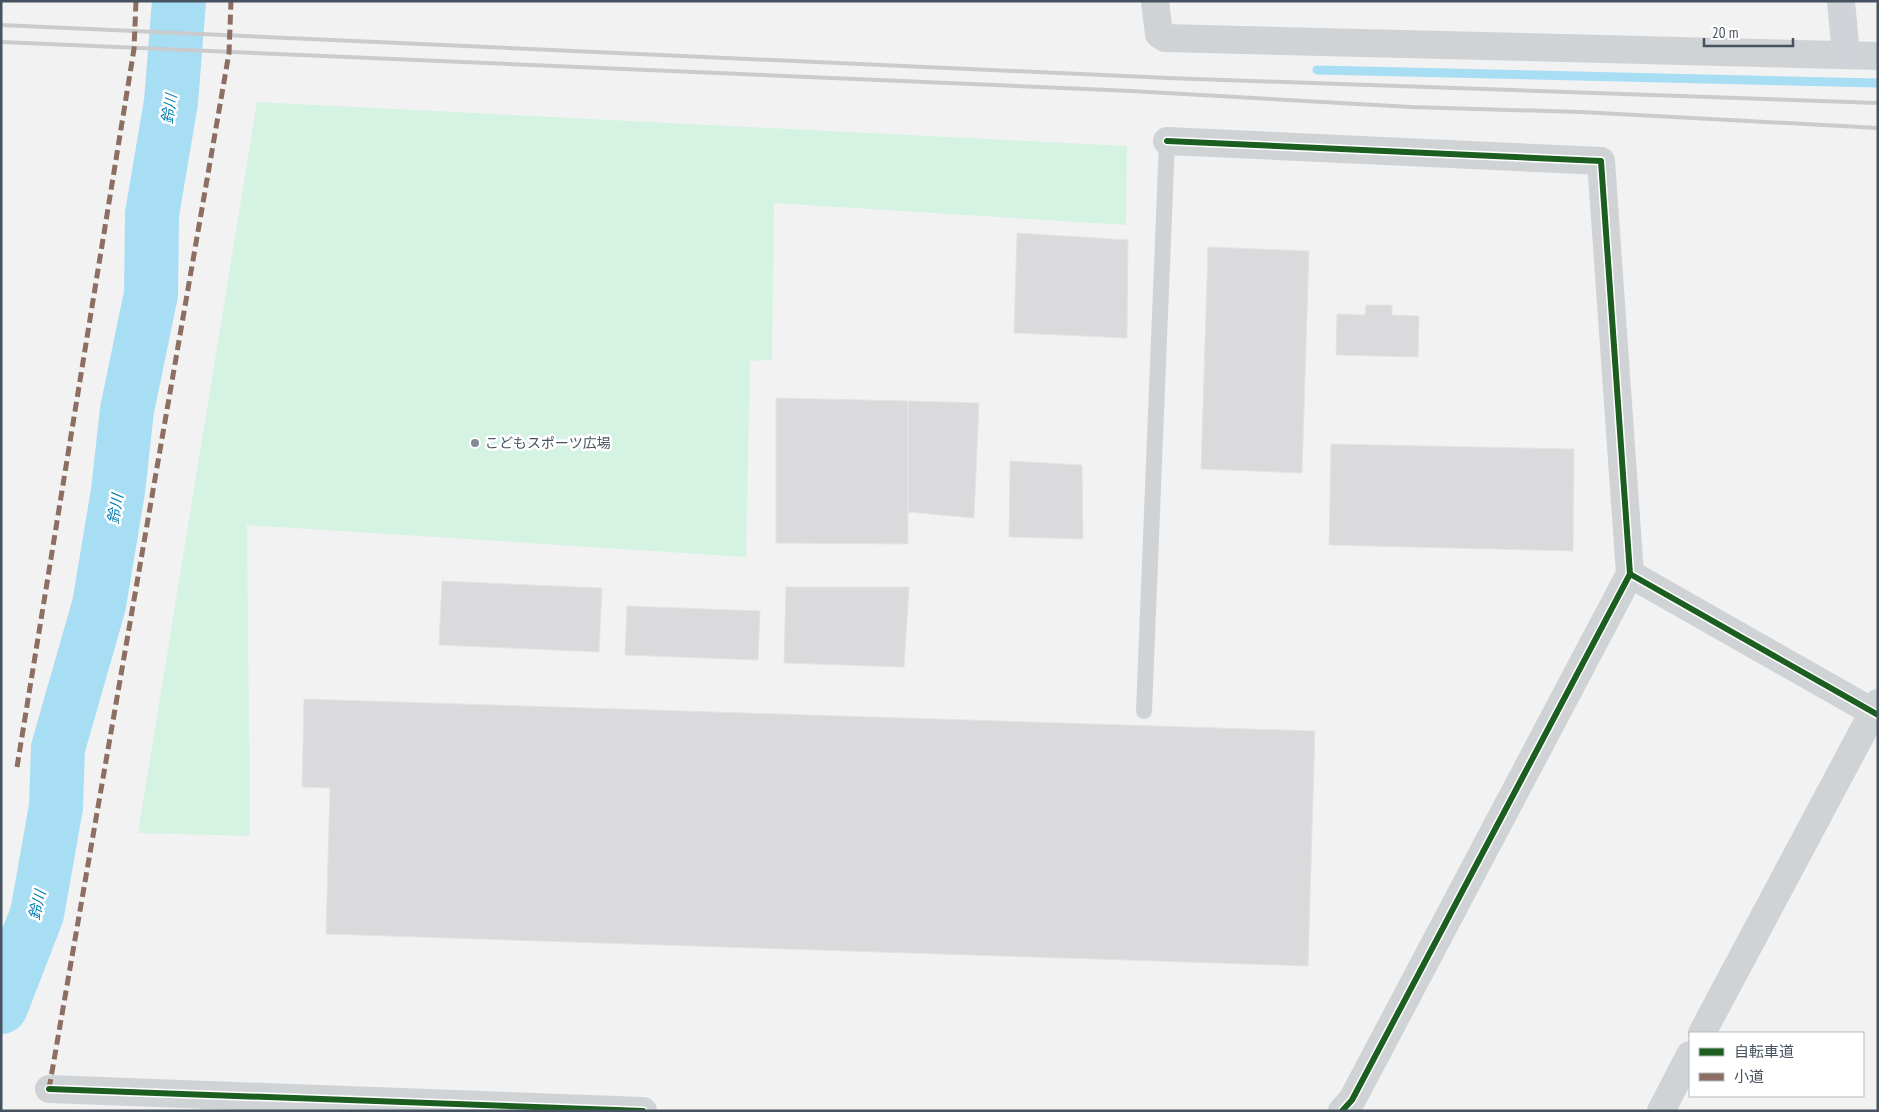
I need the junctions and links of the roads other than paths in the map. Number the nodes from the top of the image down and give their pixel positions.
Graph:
1 (1155, 1) edge
2 (1841, 1) edge
3 (1846, 55) junction
4 (1878, 56) edge
5 (1166, 141) joint
6 (1630, 574) junction
7 (1876, 710) edge
8 (1144, 711) dead end
9 (1703, 1032) edge
10 (1689, 1057) edge
11 (49, 1089) dead end
12 (1355, 1107) edge
13 (643, 1111) edge
14 (1661, 1111) edge

1 - 3 street
2 - 3 street
3 - 4 street
5 - 6 street
5 - 8 lane
6 - 7 street
6 - 12 street
7 - 9 street
10 - 14 street
11 - 13 street

